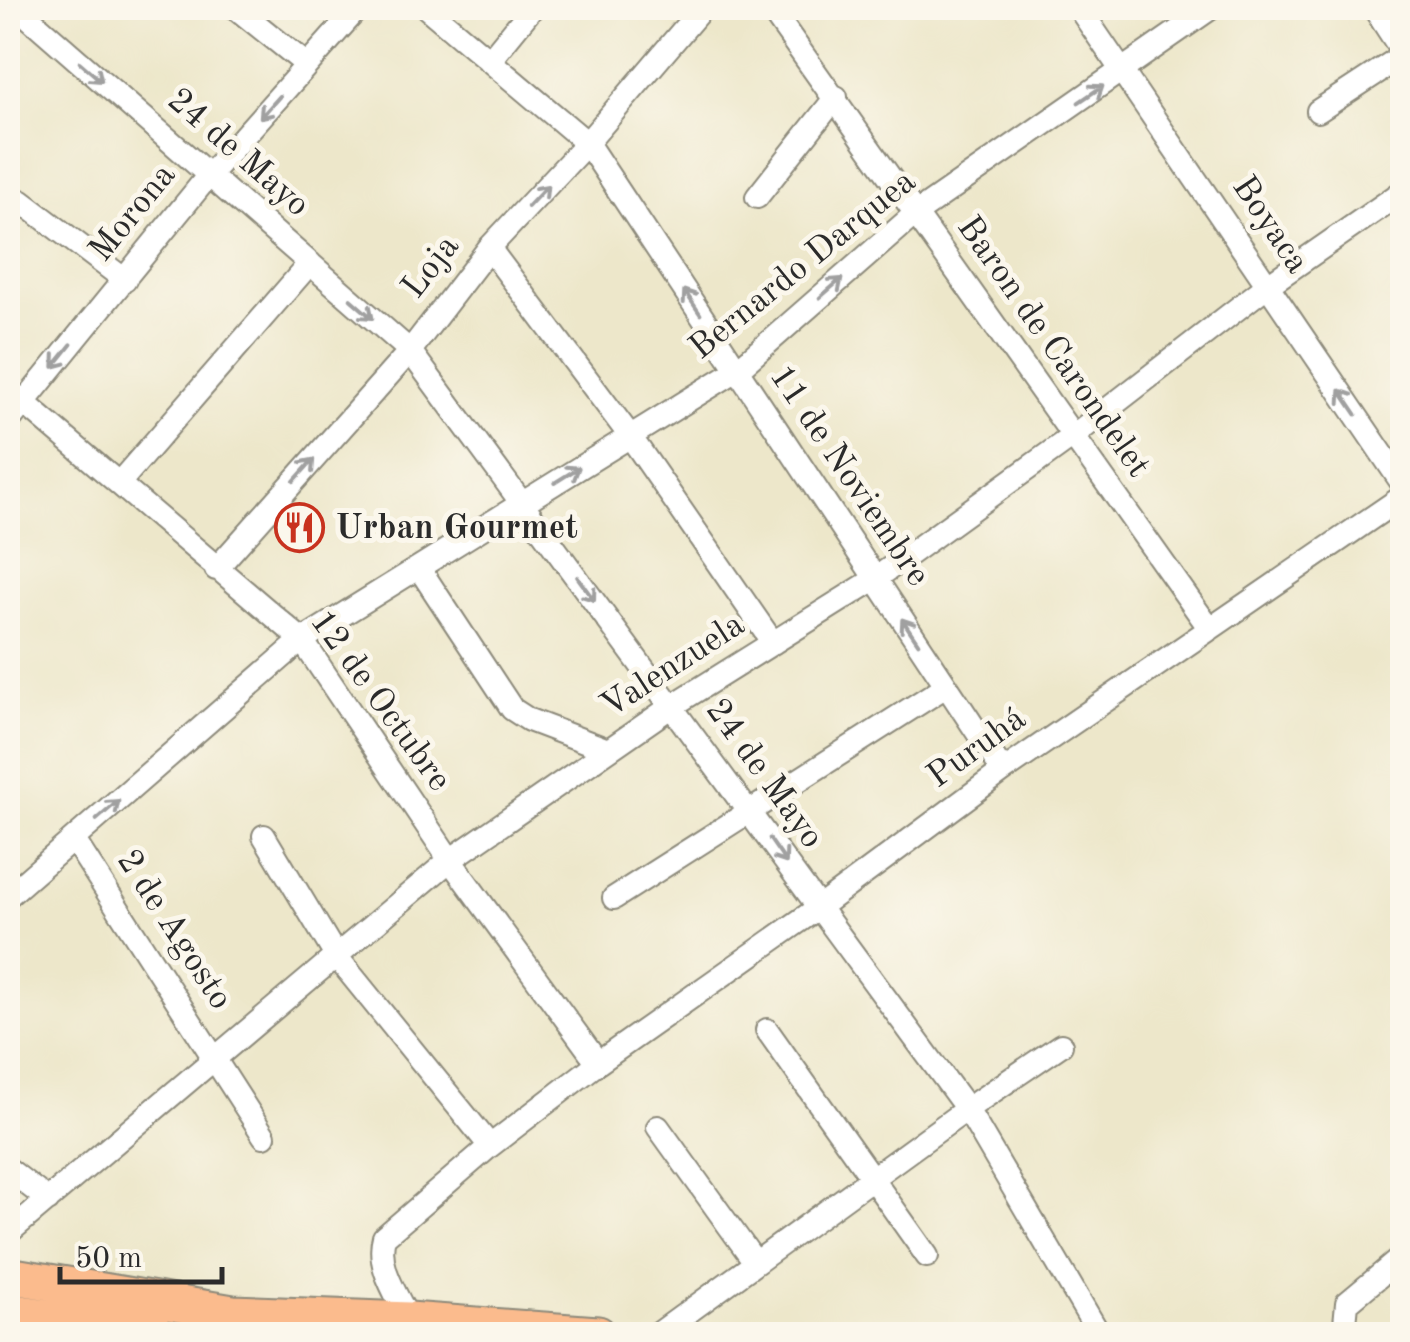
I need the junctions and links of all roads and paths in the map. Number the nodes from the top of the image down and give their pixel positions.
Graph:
1 (18, 8) edge
2 (236, 8) edge
3 (358, 8) edge
4 (427, 8) edge
5 (532, 8) edge
6 (702, 8) edge
7 (770, 8) edge
8 (1079, 8) edge
9 (1211, 8) edge
10 (1374, 8) edge
11 (8, 19) edge
12 (1402, 54) edge
13 (489, 61) junction
14 (307, 65) junction
15 (1123, 72) junction
16 (836, 98) junction
17 (1318, 111) dead end
18 (586, 144) junction
19 (210, 175) junction
20 (1402, 192) edge
21 (757, 197) dead end
22 (21, 201) dead end
23 (915, 214) junction
24 (489, 248) junction
25 (310, 263) junction
26 (124, 280) junction
27 (1268, 285) junction
28 (410, 351) junction
29 (737, 370) junction
30 (15, 396) edge
31 (8, 422) edge
32 (630, 436) junction
33 (1073, 436) junction
34 (120, 482) junction
35 (1402, 482) edge
36 (1402, 497) edge
37 (523, 503) junction
38 (216, 568) junction
39 (418, 568) junction
40 (875, 579) junction
41 (1210, 628) junction
42 (302, 640) junction
43 (773, 643) junction
44 (946, 686) junction
45 (672, 706) junction
46 (608, 750) junction
47 (1002, 771) junction
48 (748, 809) junction
49 (264, 836) dead end
50 (74, 840) junction
51 (450, 860) junction
52 (8, 896) edge
53 (614, 898) dead end
54 (818, 908) junction
55 (336, 956) junction
56 (767, 1030) dead end
57 (1061, 1045) dead end
58 (215, 1058) junction
59 (598, 1064) junction
60 (967, 1109) junction
61 (658, 1127) dead end
62 (264, 1136) dead end
63 (490, 1146) junction
64 (8, 1169) edge
65 (872, 1178) junction
66 (48, 1200) junction
67 (8, 1234) edge
68 (927, 1256) dead end
69 (1402, 1257) edge
70 (754, 1262) junction
71 (8, 1275) edge
72 (8, 1310) edge
73 (409, 1320) junction
74 (478, 1330) edge
75 (157, 1334) edge
76 (598, 1334) edge
77 (658, 1334) edge
78 (1099, 1334) edge
79 (1344, 1334) edge

1 - 11 street
1 -> 19 street, 24 de Mayo
2 - 14 street
3 - 14 street, Morona
4 - 13 street, 11 de Noviembre
5 - 13 street
6 - 18 street, Loja
7 - 16 street, Baron de Carondelet
8 - 15 street, Boyaca
9 - 15 street, Bernardo Darquea
10 - 12 street
12 - 17 street
13 - 18 street, 11 de Noviembre
14 -> 19 street, Morona
23 -> 15 street, Bernardo Darquea
15 - 27 street, Boyaca
16 - 21 street
16 - 23 street, Baron de Carondelet
24 -> 18 street, Loja
29 -> 18 street, 11 de Noviembre
19 - 25 street, 24 de Mayo
19 - 26 street, Morona
20 - 27 street, Valenzuela
22 - 26 street
29 -> 23 street, Bernardo Darquea
23 - 33 street, Baron de Carondelet
24 - 28 street, Loja
24 - 32 street
25 -> 28 street, 24 de Mayo
25 - 34 street
26 -> 30 street, Morona
27 - 33 street, Valenzuela
35 -> 27 street, Boyaca
28 - 37 street, 24 de Mayo
38 -> 28 street, Loja
29 - 32 street, Bernardo Darquea
29 - 40 street, 11 de Noviembre
30 - 31 street, Morona
30 - 34 street, 12 de Octubre
37 -> 32 street, Bernardo Darquea
32 - 43 street
33 - 40 street, Valenzuela
33 - 41 street, Baron de Carondelet
34 - 38 street, 12 de Octubre
36 - 41 street, Puruhá
37 - 39 street, Bernardo Darquea
37 -> 45 street, 24 de Mayo
38 - 42 street, 12 de Octubre
39 - 42 street, Bernardo Darquea
39 - 46 street
40 - 43 street, Valenzuela
44 -> 40 street, 11 de Noviembre
41 - 47 street, Puruhá
50 -> 42 street, Bernardo Darquea
42 - 51 street, 12 de Octubre
43 - 45 street, Valenzuela
44 - 47 street, 11 de Noviembre
44 - 48 street
45 - 46 street, Valenzuela
45 - 48 street, 24 de Mayo
46 - 51 street, Valenzuela
47 - 54 street, Puruhá
48 - 53 street
48 -> 54 street, 24 de Mayo
49 - 55 street
50 - 52 street, Bernardo Darquea
50 - 58 street, 2 de Agosto
51 - 55 street, Valenzuela
51 - 59 street, 12 de Octubre
54 - 59 street, Puruhá
54 - 60 street, 24 de Mayo
55 - 58 street, Valenzuela
55 - 63 street
56 - 65 street
57 - 60 street
58 - 62 street, 2 de Agosto
58 - 66 street, Valenzuela
59 - 63 street, Puruhá
60 - 65 street
60 - 78 street, 24 de Mayo
61 - 70 street
63 - 73 street, Puruhá
64 - 66 street
65 - 68 street
65 - 70 street
66 - 67 street, Valenzuela
69 - 79 street
70 - 77 street
71 - 73 main road
72 - 75 main road
73 - 74 main road
74 - 76 main road

